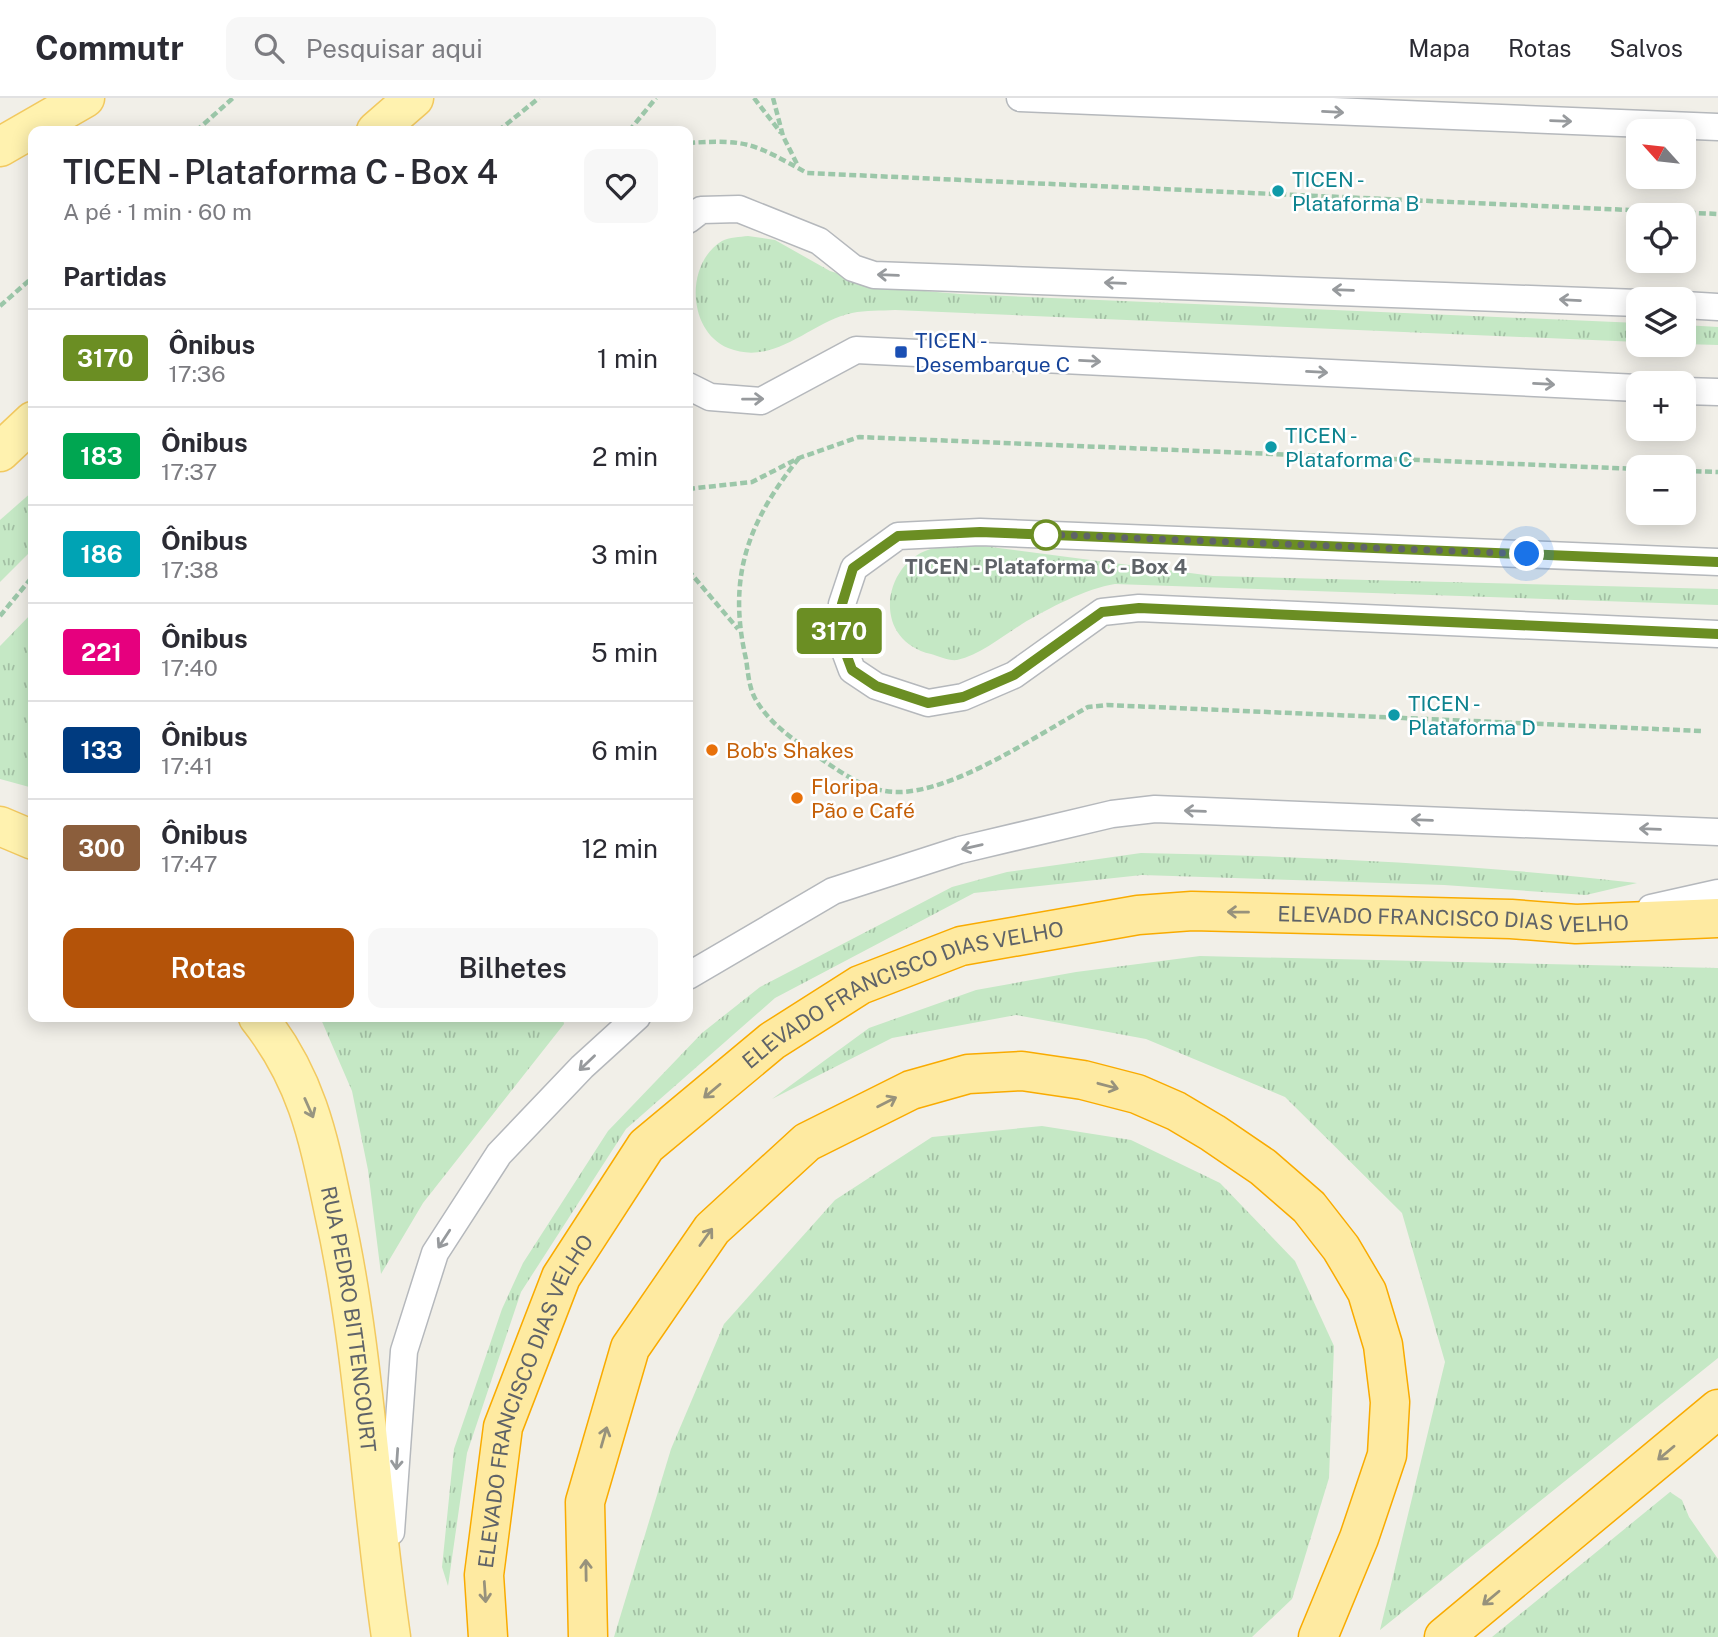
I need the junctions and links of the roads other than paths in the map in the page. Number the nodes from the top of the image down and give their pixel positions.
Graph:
1 (85, 98) edge
2 (414, 98) edge
3 (1020, 98) edge
4 (36, 126) edge
5 (382, 126) edge
6 (1718, 127) edge
7 (28, 131) edge
8 (0, 147) edge
9 (693, 216) edge
10 (1626, 303) edge
11 (1696, 306) edge
12 (1718, 307) edge
13 (1626, 387) edge
14 (693, 388) edge
15 (1696, 391) edge
16 (1718, 392) edge
17 (1718, 562) edge
18 (1718, 634) edge
19 (0, 826) edge
20 (1718, 832) edge
21 (28, 838) edge
22 (1718, 893) edge
23 (1718, 918) edge
24 (1576, 924) junction
25 (693, 973) edge
26 (262, 1022) edge
27 (632, 1022) edge
28 (1718, 1409) edge
29 (388, 1620) edge
30 (488, 1637) edge
31 (588, 1637) edge
32 (1318, 1637) edge
33 (1444, 1637) edge

1 - 4 main road
2 - 5 main road
3 -> 6 lane
7 - 8 main road
10 -> 9 lane
11 - 12 lane
14 -> 13 lane
15 - 16 lane
17 - 18 lane
19 - 21 main road
20 -> 25 lane
22 - 24 lane
23 - 24 highway, ELEVADO FRANCISCO DIAS VELHO
24 -> 30 highway, ELEVADO FRANCISCO DIAS VELHO
26 -> 29 main road, RUA PEDRO BITTENCOURT
27 -> 29 lane
28 -> 33 highway
31 -> 32 highway

